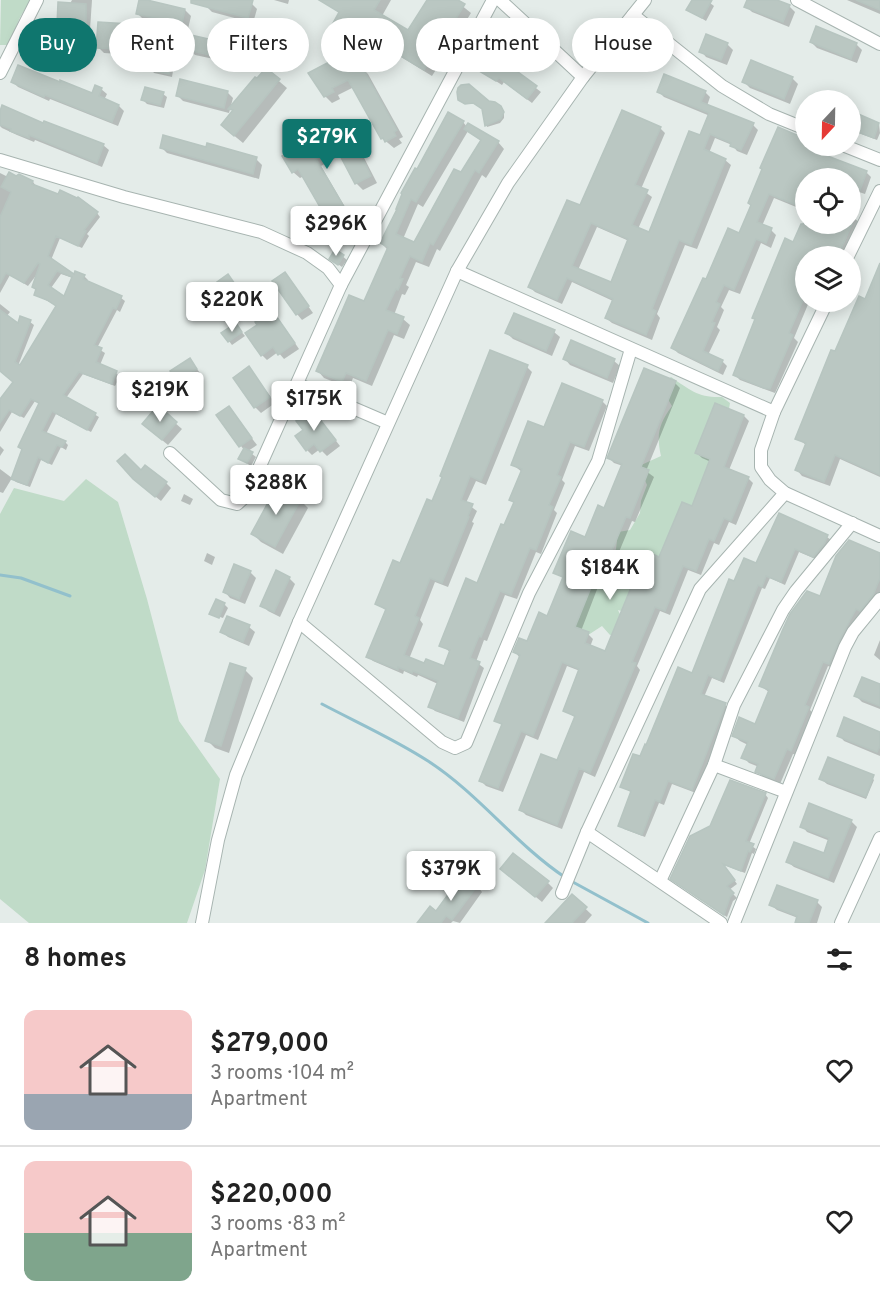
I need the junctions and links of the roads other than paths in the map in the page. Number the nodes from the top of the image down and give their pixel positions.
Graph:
1 (37, 0) edge
2 (492, 0) edge
3 (500, 0) edge
4 (645, 0) edge
5 (797, 0) edge
6 (633, 15) junction
7 (880, 44) edge
8 (2, 66) edge
9 (583, 77) junction
10 (795, 125) edge
11 (861, 152) edge
12 (0, 160) edge
13 (880, 160) edge
14 (880, 190) edge
15 (854, 246) edge
16 (457, 271) junction
17 (341, 285) junction
18 (822, 312) edge
19 (632, 349) junction
20 (297, 384) junction
21 (774, 412) junction
22 (388, 423) junction
23 (170, 453) dead end
24 (785, 493) junction
25 (852, 523) junction
26 (880, 536) edge
27 (880, 599) edge
28 (299, 622) junction
29 (714, 765) junction
30 (786, 792) junction
31 (586, 836) junction
32 (880, 838) edge
33 (660, 881) junction
34 (564, 887) dead end
35 (202, 923) edge
36 (722, 923) edge
37 (734, 923) edge
38 (841, 923) edge

1 - 8 street
2 - 17 street
3 - 9 street
4 - 6 street
5 - 7 street
6 - 9 street
6 - 10 street
9 - 16 street
11 - 13 street
12 - 17 street
14 - 15 street
16 - 19 street
16 - 22 street
17 - 20 street
18 - 21 street
19 - 21 street
19 - 28 street
20 - 22 street
20 - 23 street
21 - 24 street
22 - 28 street
24 - 25 street
24 - 31 street
25 - 26 street
25 - 29 street
27 - 30 street
28 - 35 street
29 - 30 street
29 - 33 street
30 - 37 street
31 - 33 street
31 - 34 street
32 - 38 street
33 - 36 street

